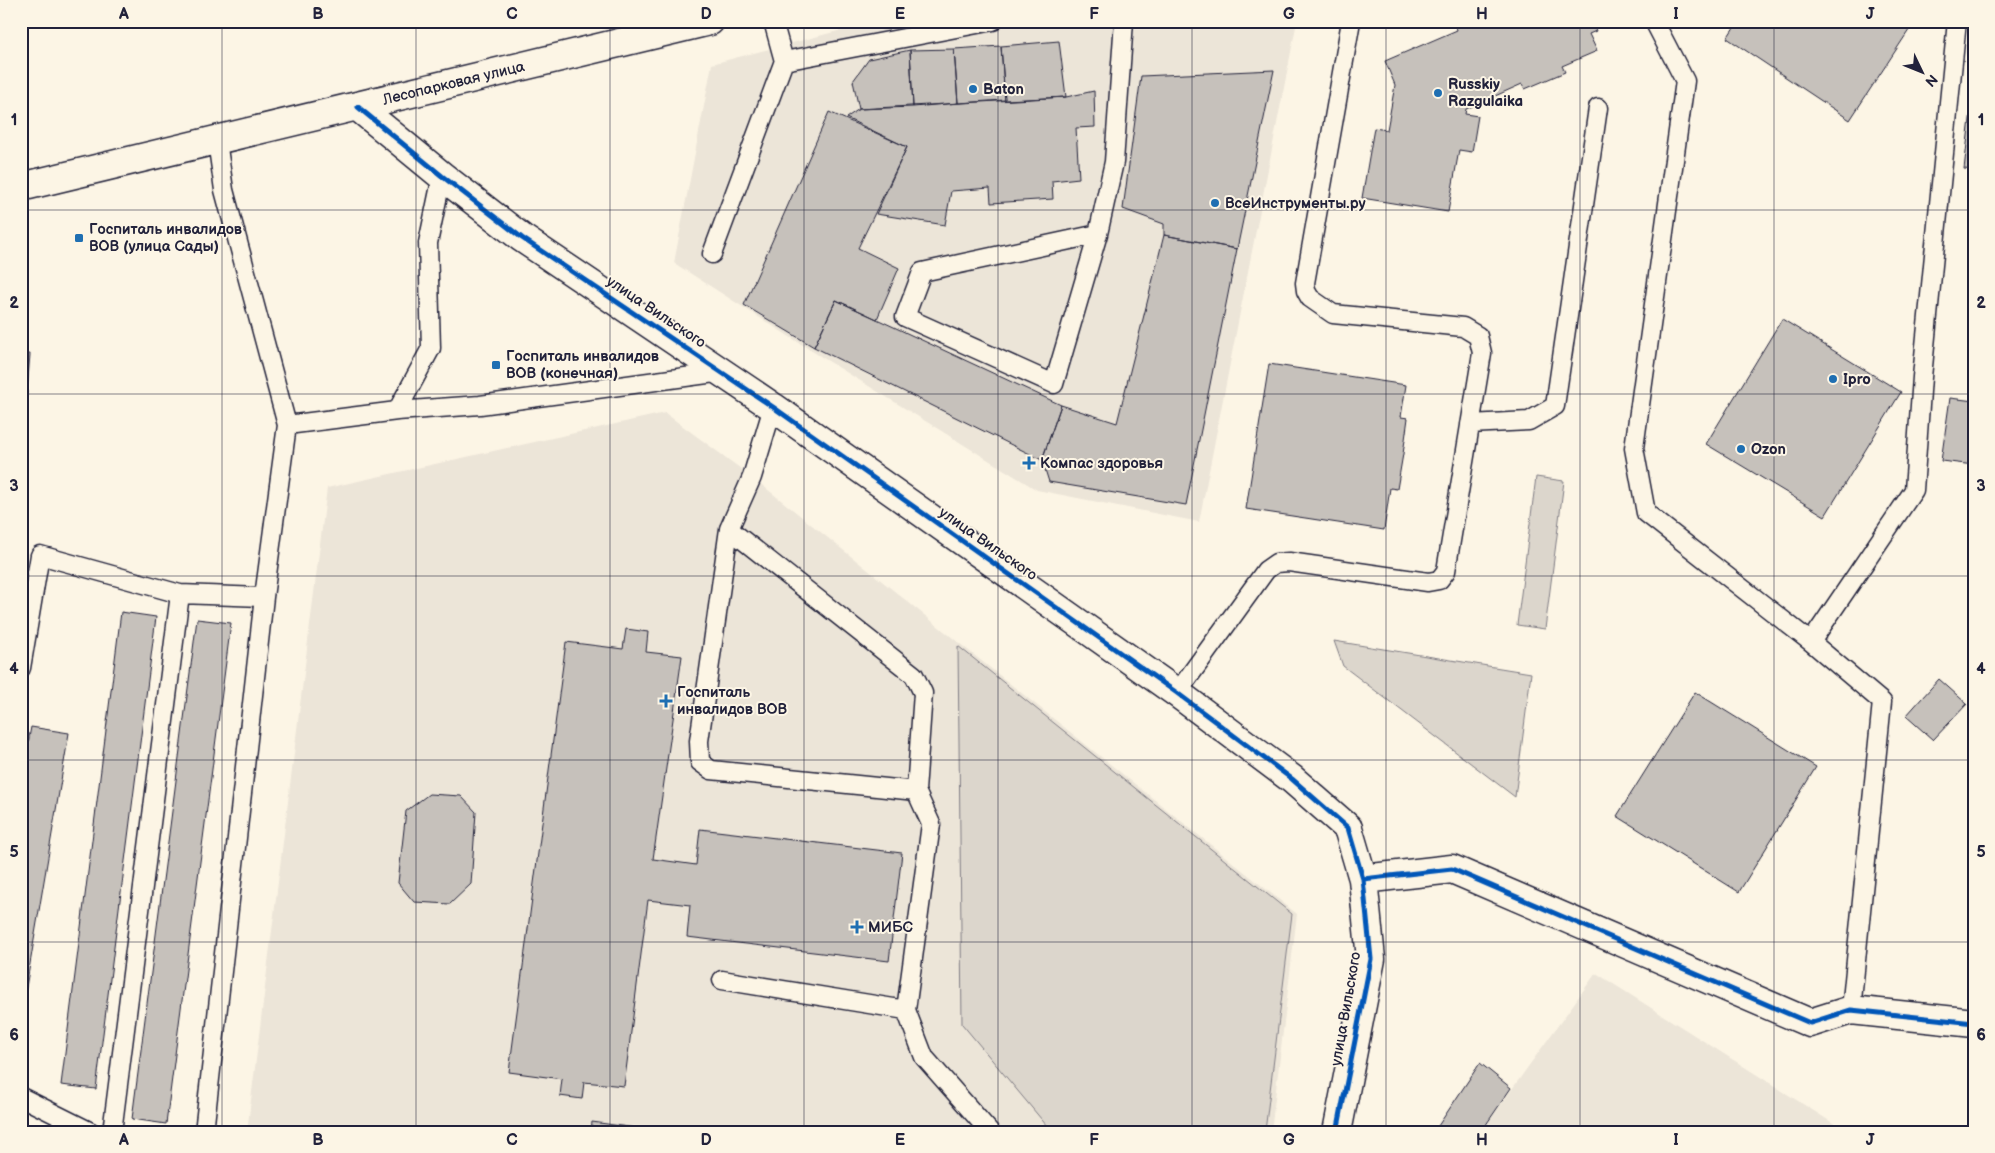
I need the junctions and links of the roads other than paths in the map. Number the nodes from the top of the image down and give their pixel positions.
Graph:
1 (710, 21) edge
2 (773, 21) edge
3 (993, 21) edge
4 (1124, 21) edge
5 (1351, 21) edge
6 (1654, 21) edge
7 (1957, 21) edge
8 (784, 61) junction
9 (358, 107) junction
10 (1598, 108) dead end
11 (217, 140) junction
12 (442, 176) junction
13 (21, 187) edge
14 (1098, 234) junction
15 (712, 254) dead end
16 (722, 372) junction
17 (773, 407) junction
18 (397, 411) junction
19 (1470, 424) junction
20 (287, 425) junction
21 (729, 529) junction
22 (180, 594) junction
23 (264, 597) junction
24 (1811, 642) junction
25 (21, 668) edge
26 (1177, 693) junction
27 (916, 791) junction
28 (1363, 878) junction
29 (722, 980) dead end
30 (906, 1010) junction
31 (1851, 1010) junction
32 (1974, 1023) edge
33 (21, 1097) edge
34 (91, 1132) edge
35 (112, 1132) edge
36 (204, 1132) edge
37 (990, 1132) edge
38 (1336, 1132) edge

1 - 9 street, Лесопарковая улица
2 - 8 lane
3 - 8 lane
4 - 14 lane
5 - 19 lane
6 - 24 lane
7 - 24 lane
8 - 15 lane
9 - 11 street, Лесопарковая улица
9 - 12 street, улица Вильского
10 - 19 lane
11 - 13 street, Лесопарковая улица
11 - 20 lane
12 - 16 street, улица Вильского
12 - 18 lane
14 - 14 lane
16 - 17 street, улица Вильского
16 - 18 lane
17 - 21 lane
17 - 26 street, улица Вильского
18 - 20 lane
19 - 26 lane
20 - 23 lane
21 - 27 lane
21 - 27 lane
22 - 23 lane
22 - 25 lane
22 - 35 lane
23 - 36 lane
24 - 31 lane
26 - 28 street, улица Вильского
27 - 30 lane
28 - 31 street
28 - 38 street, улица Вильского
29 - 30 lane
30 - 37 lane
31 - 32 street
33 - 34 lane

